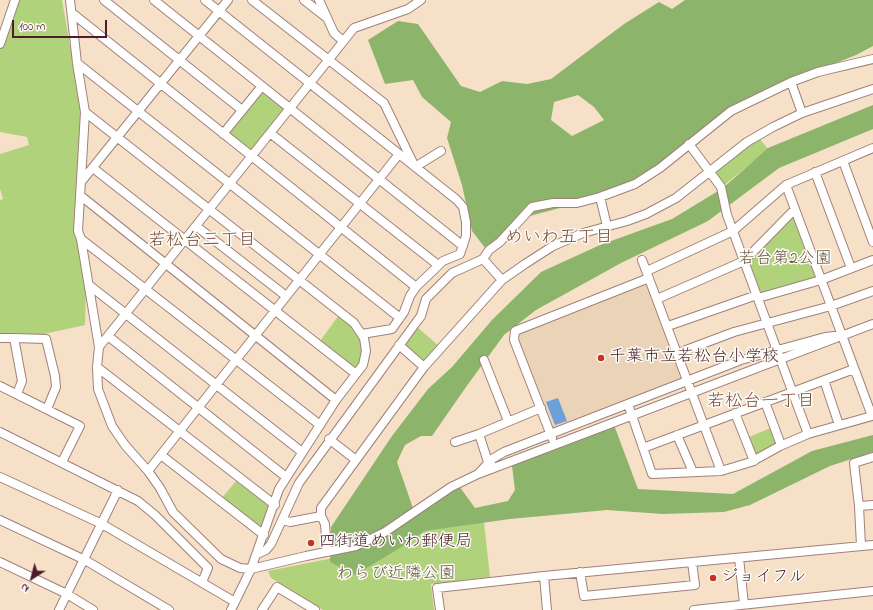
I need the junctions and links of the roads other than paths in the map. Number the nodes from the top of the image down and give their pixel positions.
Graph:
1 (16, 0) edge
2 (77, 0) edge
3 (104, 0) edge
4 (154, 0) edge
5 (205, 0) edge
6 (228, 0) edge
7 (252, 0) edge
8 (304, 0) edge
9 (319, 0) edge
10 (421, 0) edge
11 (71, 7) edge
12 (219, 11) junction
13 (327, 18) junction
14 (199, 36) junction
15 (343, 41) junction
16 (0, 44) edge
17 (873, 59) edge
18 (180, 60) junction
19 (328, 60) junction
20 (77, 63) junction
21 (791, 82) junction
22 (310, 83) junction
23 (160, 84) junction
24 (262, 86) junction
25 (873, 89) edge
26 (290, 108) junction
27 (242, 110) junction
28 (85, 112) junction
29 (138, 112) junction
30 (802, 113) junction
31 (270, 133) junction
32 (223, 134) junction
33 (117, 137) junction
34 (689, 144) junction
35 (873, 149) edge
36 (441, 151) dead end
37 (399, 154) junction
38 (251, 157) junction
39 (843, 161) junction
40 (415, 167) junction
41 (92, 168) junction
42 (710, 170) junction
43 (815, 172) junction
44 (379, 179) junction
45 (81, 182) junction
46 (230, 184) junction
47 (786, 185) junction
48 (81, 196) junction
49 (600, 197) junction
50 (360, 203) junction
51 (209, 209) junction
52 (795, 209) junction
53 (196, 226) junction
54 (607, 226) junction
55 (341, 228) junction
56 (733, 231) junction
57 (81, 239) junction
58 (185, 240) junction
59 (873, 242) edge
60 (463, 246) junction
61 (319, 255) junction
62 (483, 258) junction
63 (642, 260) dead end
64 (873, 260) edge
65 (744, 261) junction
66 (166, 264) junction
67 (438, 265) junction
68 (851, 268) junction
69 (648, 275) junction
70 (299, 280) junction
71 (502, 280) junction
72 (821, 280) junction
73 (88, 285) junction
74 (416, 287) junction
75 (146, 289) junction
76 (873, 290) edge
77 (286, 296) junction
78 (757, 296) junction
79 (657, 298) junction
80 (831, 306) junction
81 (275, 311) junction
82 (125, 314) junction
83 (400, 318) junction
84 (767, 324) junction
85 (873, 324) edge
86 (668, 326) junction
87 (362, 334) junction
88 (256, 335) junction
89 (108, 336) junction
90 (842, 336) junction
91 (0, 338) edge
92 (14, 338) junction
93 (399, 345) junction
94 (99, 347) junction
95 (777, 350) junction
96 (678, 353) junction
97 (236, 360) junction
98 (484, 360) dead end
99 (780, 360) junction
100 (97, 367) junction
101 (424, 367) junction
102 (854, 369) junction
103 (356, 374) junction
104 (824, 380) junction
105 (688, 381) junction
106 (216, 385) junction
107 (0, 386) edge
108 (792, 392) junction
109 (693, 393) junction
110 (17, 394) junction
111 (336, 400) junction
112 (765, 402) junction
113 (628, 404) junction
114 (199, 407) junction
115 (541, 408) junction
116 (47, 409) junction
117 (735, 413) junction
118 (631, 416) junction
119 (508, 422) junction
120 (704, 424) junction
121 (320, 425) junction
122 (839, 425) junction
123 (180, 431) junction
124 (0, 432) edge
125 (479, 434) junction
126 (551, 434) junction
127 (808, 434) junction
128 (677, 435) junction
129 (329, 440) junction
130 (455, 442) dead end
131 (554, 444) junction
132 (781, 445) junction
133 (643, 448) junction
134 (302, 452) junction
135 (161, 455) junction
136 (873, 457) edge
137 (356, 460) junction
138 (754, 461) junction
139 (62, 462) junction
140 (491, 465) junction
141 (148, 471) junction
142 (721, 471) junction
143 (693, 472) junction
144 (0, 477) edge
145 (286, 477) junction
146 (118, 490) junction
147 (275, 505) junction
148 (873, 505) edge
149 (859, 506) junction
150 (321, 516) junction
151 (0, 520) edge
152 (282, 520) junction
153 (102, 524) junction
154 (264, 535) junction
155 (873, 545) edge
156 (861, 546) junction
157 (327, 552) junction
158 (257, 554) junction
159 (739, 558) junction
160 (85, 560) junction
161 (0, 562) edge
162 (692, 562) junction
163 (251, 569) junction
164 (580, 572) junction
165 (544, 576) junction
166 (202, 582) junction
167 (873, 591) edge
168 (67, 594) junction
169 (235, 602) junction
170 (744, 604) junction
171 (310, 609) edge
172 (59, 610) edge
173 (93, 610) edge
174 (169, 610) edge
175 (231, 610) edge
176 (262, 610) edge
177 (440, 610) edge
178 (547, 610) edge
179 (694, 610) edge

1 - 16 street
2 - 11 street
3 - 18 street
4 - 14 street
5 - 12 street
6 - 12 street
7 - 19 street
8 - 13 street
9 - 13 street
10 - 15 street
11 - 20 street
11 - 23 street
12 - 14 street
12 - 22 street
13 - 15 street
14 - 18 street
14 - 24 street
15 - 19 street
17 - 21 street
18 - 23 street
18 - 27 street
19 - 22 street
19 - 40 street
20 - 28 street
20 - 29 street
21 - 30 street
21 - 34 street
22 - 26 street
22 - 37 street
23 - 29 street
23 - 32 street
24 - 26 street
24 - 27 street
25 - 30 street
26 - 31 street
26 - 44 street
27 - 32 street
28 - 33 street
28 - 45 street
29 - 33 street
29 - 46 street
30 - 42 street
31 - 38 street
31 - 50 street
32 - 38 street
33 - 41 street
33 - 51 street
34 - 42 street
34 - 49 street
35 - 39 street
36 - 40 street
37 - 40 street
37 - 44 street
38 - 46 street
38 - 55 street
39 - 43 street
39 - 59 street
40 - 60 street
41 - 45 street
41 - 58 street
42 - 54 street
42 - 56 street
43 - 47 street
43 - 68 street
44 - 50 street
44 - 60 street
45 - 48 street
46 - 51 street
46 - 61 street
47 - 52 street
47 - 56 street
48 - 57 street
48 - 66 street
49 - 54 street
49 - 62 street
50 - 55 street
50 - 67 street
51 - 53 street
51 - 70 street
52 - 65 street
52 - 72 street
53 - 58 street
53 - 77 street
54 - 71 street
55 - 61 street
55 - 74 street
56 - 65 street
56 - 69 street
57 - 73 street
57 - 75 street
58 - 66 street
58 - 81 street
60 - 67 street
61 - 70 street
61 - 83 street
62 - 71 street
62 - 93 street
63 - 69 street
64 - 68 street
65 - 78 street
65 - 79 street
66 - 75 street
66 - 88 street
67 - 74 street
68 - 72 street
69 - 79 street
69 - 115 street
70 - 77 street
70 - 87 street
71 - 101 street
72 - 78 street
72 - 80 street
73 - 82 street
73 - 94 street
74 - 83 street
75 - 82 street
75 - 97 street
76 - 80 street
77 - 81 street
78 - 84 street
78 - 86 street
79 - 86 street
80 - 84 street
80 - 90 street
81 - 88 street
81 - 103 street
82 - 89 street
82 - 106 street
83 - 87 street
84 - 95 street
84 - 96 street
85 - 90 street
86 - 96 street
87 - 103 street
88 - 97 street
88 - 111 street
89 - 94 street
89 - 114 street
90 - 95 street
90 - 99 street
90 - 102 street
91 - 92 street
92 - 110 street
92 - 116 street
93 - 101 street
93 - 129 street
94 - 100 street
95 - 99 street
95 - 105 street
96 - 105 street
97 - 106 street
97 - 121 street
98 - 119 street
99 - 108 street
99 - 109 street
100 - 123 street
100 - 141 street
101 - 137 street
102 - 104 street
102 - 122 street
103 - 111 street
104 - 108 street
104 - 122 street
105 - 109 street
105 - 113 street
106 - 114 street
106 - 134 street
107 - 110 street
108 - 112 street
108 - 127 street
109 - 118 street
109 - 120 street
110 - 116 street
111 - 121 street
112 - 117 street
112 - 132 street
113 - 118 street
113 - 126 street
114 - 123 street
114 - 145 street
115 - 119 street
115 - 126 street
116 - 139 street
117 - 120 street
117 - 138 street
118 - 131 street
118 - 133 street
119 - 125 street
120 - 128 street
120 - 142 street
121 - 134 street
122 - 127 street
123 - 135 street
123 - 147 street
124 - 139 street
125 - 130 street
125 - 140 street
126 - 131 street
126 - 140 street
127 - 132 street
128 - 133 street
128 - 143 street
129 - 137 street
129 - 152 street
131 - 140 street
132 - 138 street
133 - 143 street
134 - 145 street
135 - 141 street
135 - 154 street
136 - 149 street
137 - 150 street
138 - 142 street
139 - 146 street
140 - 157 street
141 - 163 street
142 - 143 street
144 - 153 street
145 - 147 street
146 - 153 street
146 - 166 street
147 - 154 street
148 - 149 street
149 - 156 street
150 - 152 street
150 - 157 street
151 - 160 street
152 - 158 street
153 - 160 street
153 - 166 street
154 - 158 street
155 - 156 street
156 - 159 street
157 - 163 street
158 - 163 street
159 - 162 street
159 - 170 street
160 - 168 street
160 - 174 street
161 - 168 street
162 - 164 street
162 - 164 street
163 - 169 street
164 - 165 street
165 - 177 street
165 - 178 street
166 - 169 street
167 - 170 street
168 - 172 street
168 - 173 street
169 - 175 street
170 - 179 street
171 - 176 street

